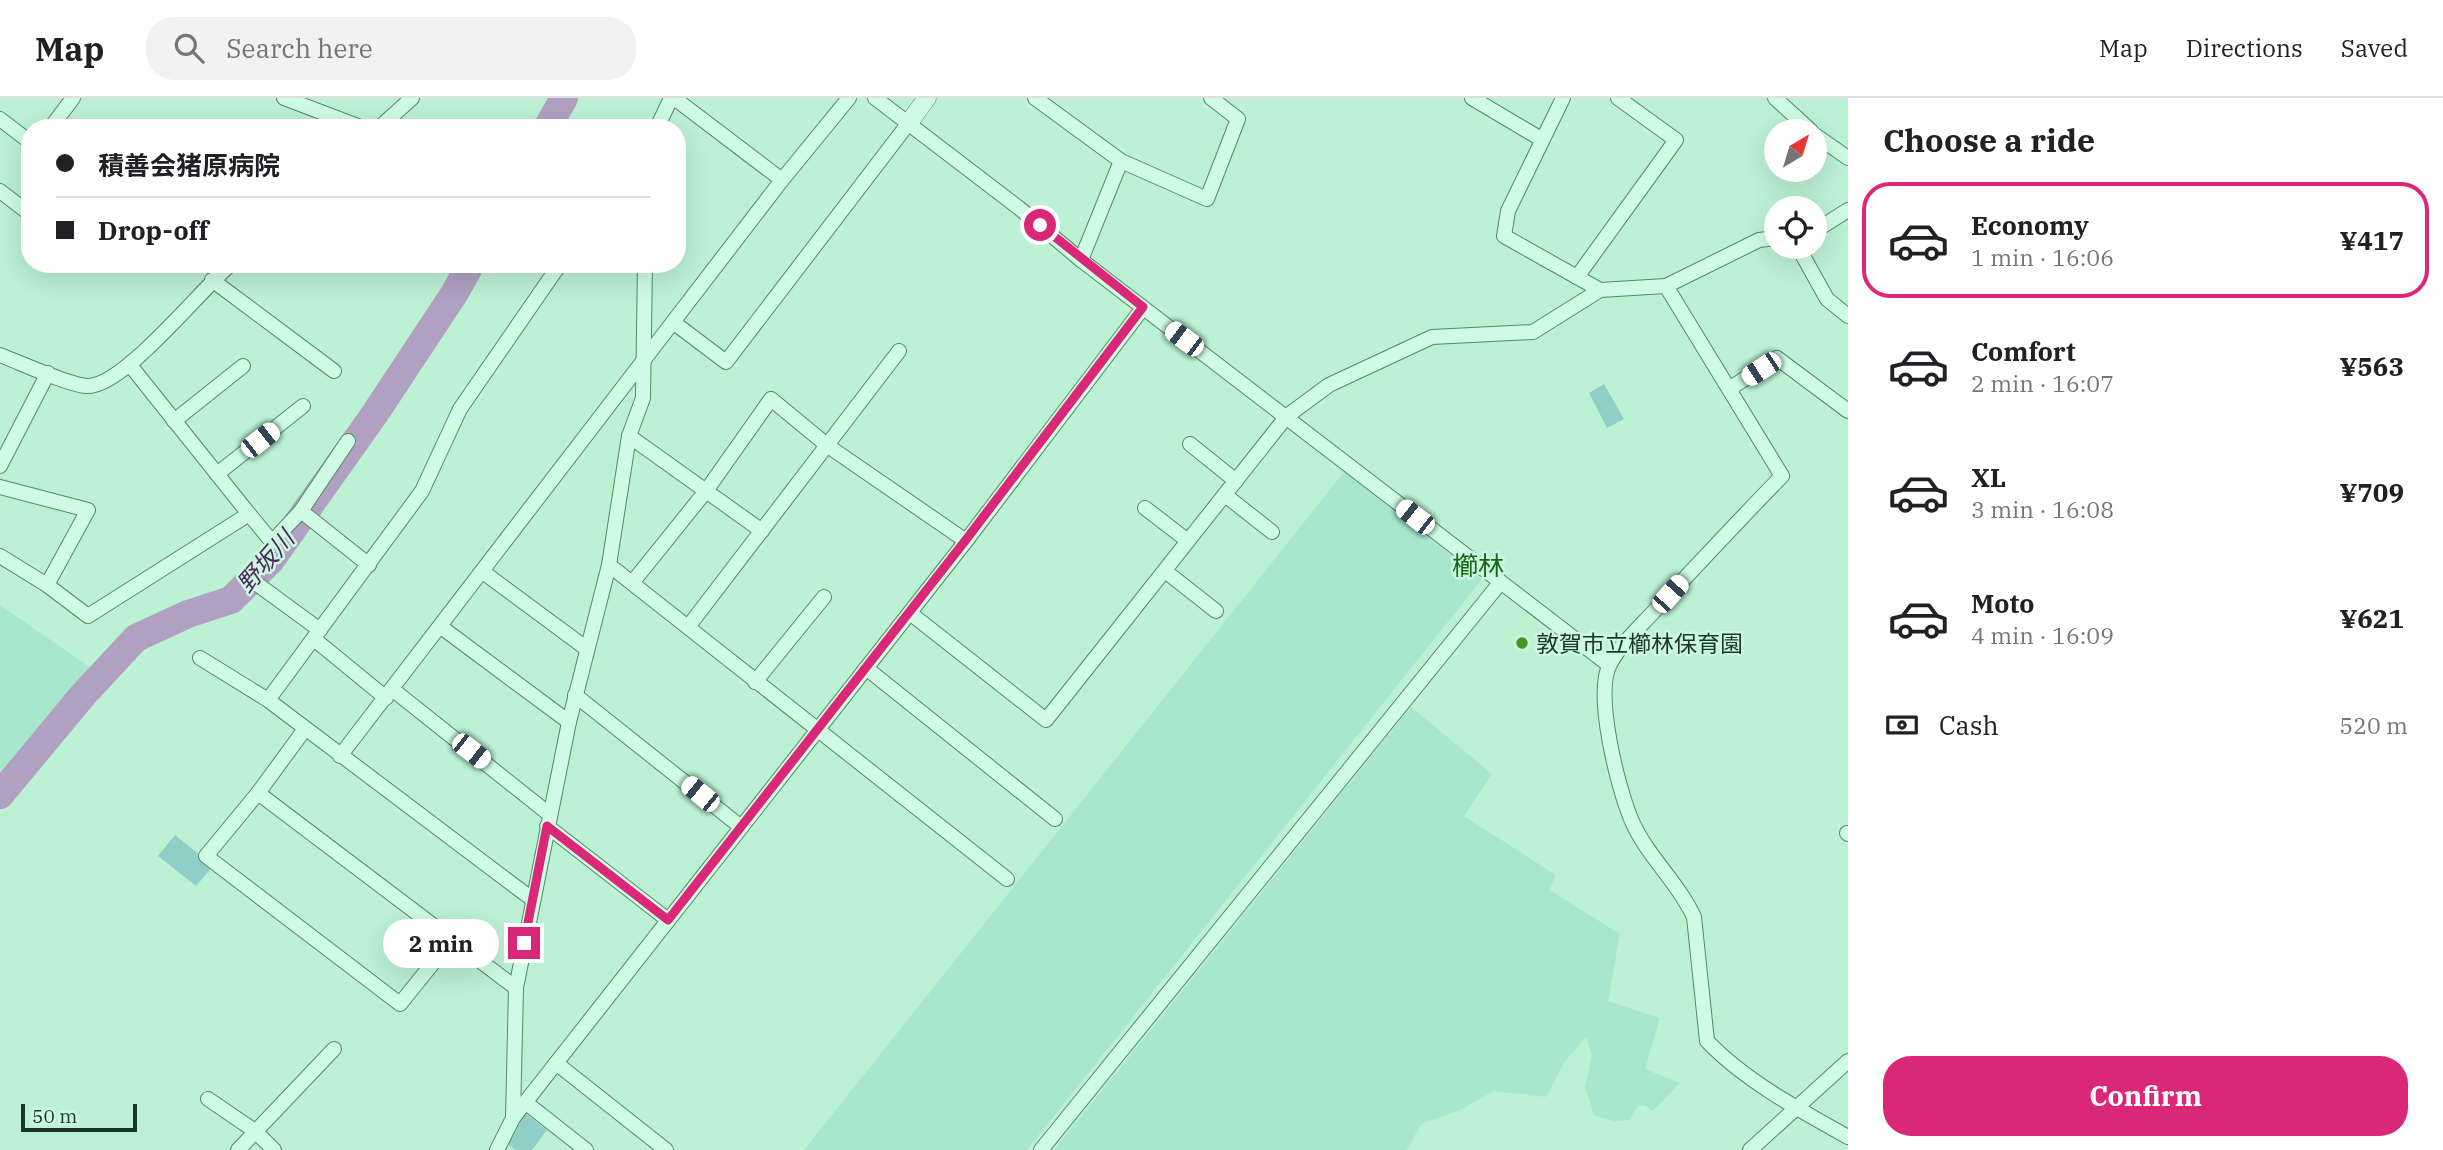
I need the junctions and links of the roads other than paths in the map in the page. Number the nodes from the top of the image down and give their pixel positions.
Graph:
1 (73, 98) edge
2 (284, 98) edge
3 (412, 98) edge
4 (673, 98) edge
5 (849, 98) edge
6 (875, 98) edge
7 (927, 98) edge
8 (1035, 98) edge
9 (1211, 98) edge
10 (1472, 98) edge
11 (1563, 98) edge
12 (1618, 98) edge
13 (1775, 98) edge
14 (0, 119) edge
15 (58, 119) edge
16 (339, 119) edge
17 (389, 119) edge
18 (662, 119) edge
19 (1798, 119) edge
20 (908, 124) junction
21 (21, 135) edge
22 (1541, 139) junction
23 (1827, 143) edge
24 (1848, 158) edge
25 (1121, 161) junction
26 (782, 180) junction
27 (0, 191) edge
28 (21, 207) edge
29 (1848, 210) edge
30 (1827, 223) edge
31 (1764, 239) edge
32 (1805, 259) edge
33 (1081, 260) junction
34 (220, 273) edge
35 (554, 273) edge
36 (645, 273) edge
37 (1577, 276) junction
38 (212, 280) junction
39 (1666, 286) junction
40 (1600, 289) junction
41 (1143, 307) junction
42 (1848, 316) edge
43 (673, 322) junction
44 (899, 351) dead end
45 (0, 355) edge
46 (644, 363) junction
47 (130, 365) junction
48 (243, 366) dead end
49 (334, 371) dead end
50 (48, 373) junction
51 (1729, 389) junction
52 (303, 406) dead end
53 (1848, 411) edge
54 (1287, 416) junction
55 (174, 421) junction
56 (629, 436) junction
57 (348, 441) dead end
58 (1190, 444) dead end
59 (828, 446) junction
60 (0, 466) edge
61 (217, 474) junction
62 (1236, 481) junction
63 (0, 487) edge
64 (706, 491) junction
65 (1225, 495) junction
66 (1145, 508) dead end
67 (301, 511) junction
68 (249, 514) junction
69 (762, 531) junction
70 (1272, 532) dead end
71 (965, 541) junction
72 (1188, 541) junction
73 (0, 556) edge
74 (369, 565) junction
75 (609, 565) junction
76 (1165, 571) junction
77 (483, 572) junction
78 (257, 583) dead end
79 (632, 583) junction
80 (1500, 583) junction
81 (47, 585) junction
82 (824, 597) dead end
83 (1216, 611) dead end
84 (910, 613) junction
85 (441, 627) junction
86 (688, 627) junction
87 (317, 635) junction
88 (587, 649) junction
89 (200, 658) dead end
90 (1609, 666) junction
91 (866, 668) junction
92 (755, 682) junction
93 (389, 693) junction
94 (576, 695) junction
95 (268, 700) junction
96 (569, 722) junction
97 (305, 729) junction
98 (817, 731) junction
99 (340, 756) junction
100 (258, 793) junction
101 (1055, 819) dead end
102 (548, 820) junction
103 (741, 827) junction
104 (1007, 879) dead end
105 (533, 899) junction
106 (668, 920) junction
107 (453, 938) junction
108 (516, 988) junction
109 (334, 1049) dead end
110 (1848, 1061) edge
111 (556, 1063) junction
112 (208, 1099) dead end
113 (525, 1102) junction
114 (1797, 1108) junction
115 (513, 1118) junction
116 (255, 1131) junction
117 (1848, 1138) edge
118 (238, 1150) edge
119 (274, 1150) edge
120 (497, 1150) edge
121 (586, 1150) edge
122 (666, 1150) edge
123 (1041, 1150) edge
124 (1751, 1150) edge

1 - 15 street
2 - 16 street
3 - 17 street
4 - 18 street
4 - 26 street
5 - 26 street
6 - 20 street
7 - 20 street
8 - 25 street
9 - 25 street
10 - 22 street
11 - 22 street
12 - 37 street
13 - 19 street
14 - 21 street
20 - 33 street
20 - 43 street
22 - 37 street
23 - 24 street
25 - 33 street
26 - 43 street
27 - 28 street
29 - 30 street
31 - 39 street
32 - 42 street
33 - 41 street
34 - 38 street
35 - 74 street
36 - 46 street
37 - 40 street
38 - 47 street
38 - 49 street
39 - 40 street
39 - 51 street
40 - 54 street
41 - 54 street
41 - 71 street
43 - 46 street
44 - 59 street
45 - 50 street
46 - 56 street
46 - 77 street
47 - 50 street
47 - 55 street
48 - 55 street
50 - 60 street
51 - 53 street
51 - 90 street
52 - 61 street
54 - 62 street
54 - 80 street
55 - 61 street
56 - 64 street
56 - 75 street
57 - 67 street
58 - 62 street
59 - 64 street
59 - 69 street
59 - 71 street
61 - 68 street
62 - 65 street
63 - 81 street
64 - 69 street
64 - 79 street
65 - 70 street
65 - 72 street
66 - 72 street
67 - 68 street
67 - 74 street
68 - 81 street
69 - 86 street
71 - 84 street
72 - 76 street
73 - 81 street
74 - 87 street
75 - 79 street
75 - 88 street
76 - 83 street
76 - 84 street
77 - 85 street
77 - 88 street
78 - 87 street
79 - 86 street
80 - 90 street
80 - 123 street
82 - 92 street
84 - 91 street
85 - 93 street
85 - 96 street
86 - 92 street
87 - 93 street
87 - 95 street
88 - 94 street
89 - 95 street
90 - 114 street
91 - 98 street
91 - 101 street
92 - 98 street
93 - 99 street
93 - 102 street
94 - 96 street
94 - 103 street
95 - 97 street
96 - 102 street
97 - 99 street
97 - 100 street
98 - 103 street
98 - 104 street
99 - 105 street
100 - 107 street
100 - 107 street
102 - 105 street
102 - 106 street
103 - 106 street
105 - 108 street
106 - 111 street
107 - 108 street
108 - 115 street
109 - 116 street
110 - 114 street
111 - 113 street
111 - 122 street
112 - 116 street
113 - 115 street
113 - 121 street
114 - 117 street
114 - 124 street
115 - 120 street
116 - 118 street
116 - 119 street

